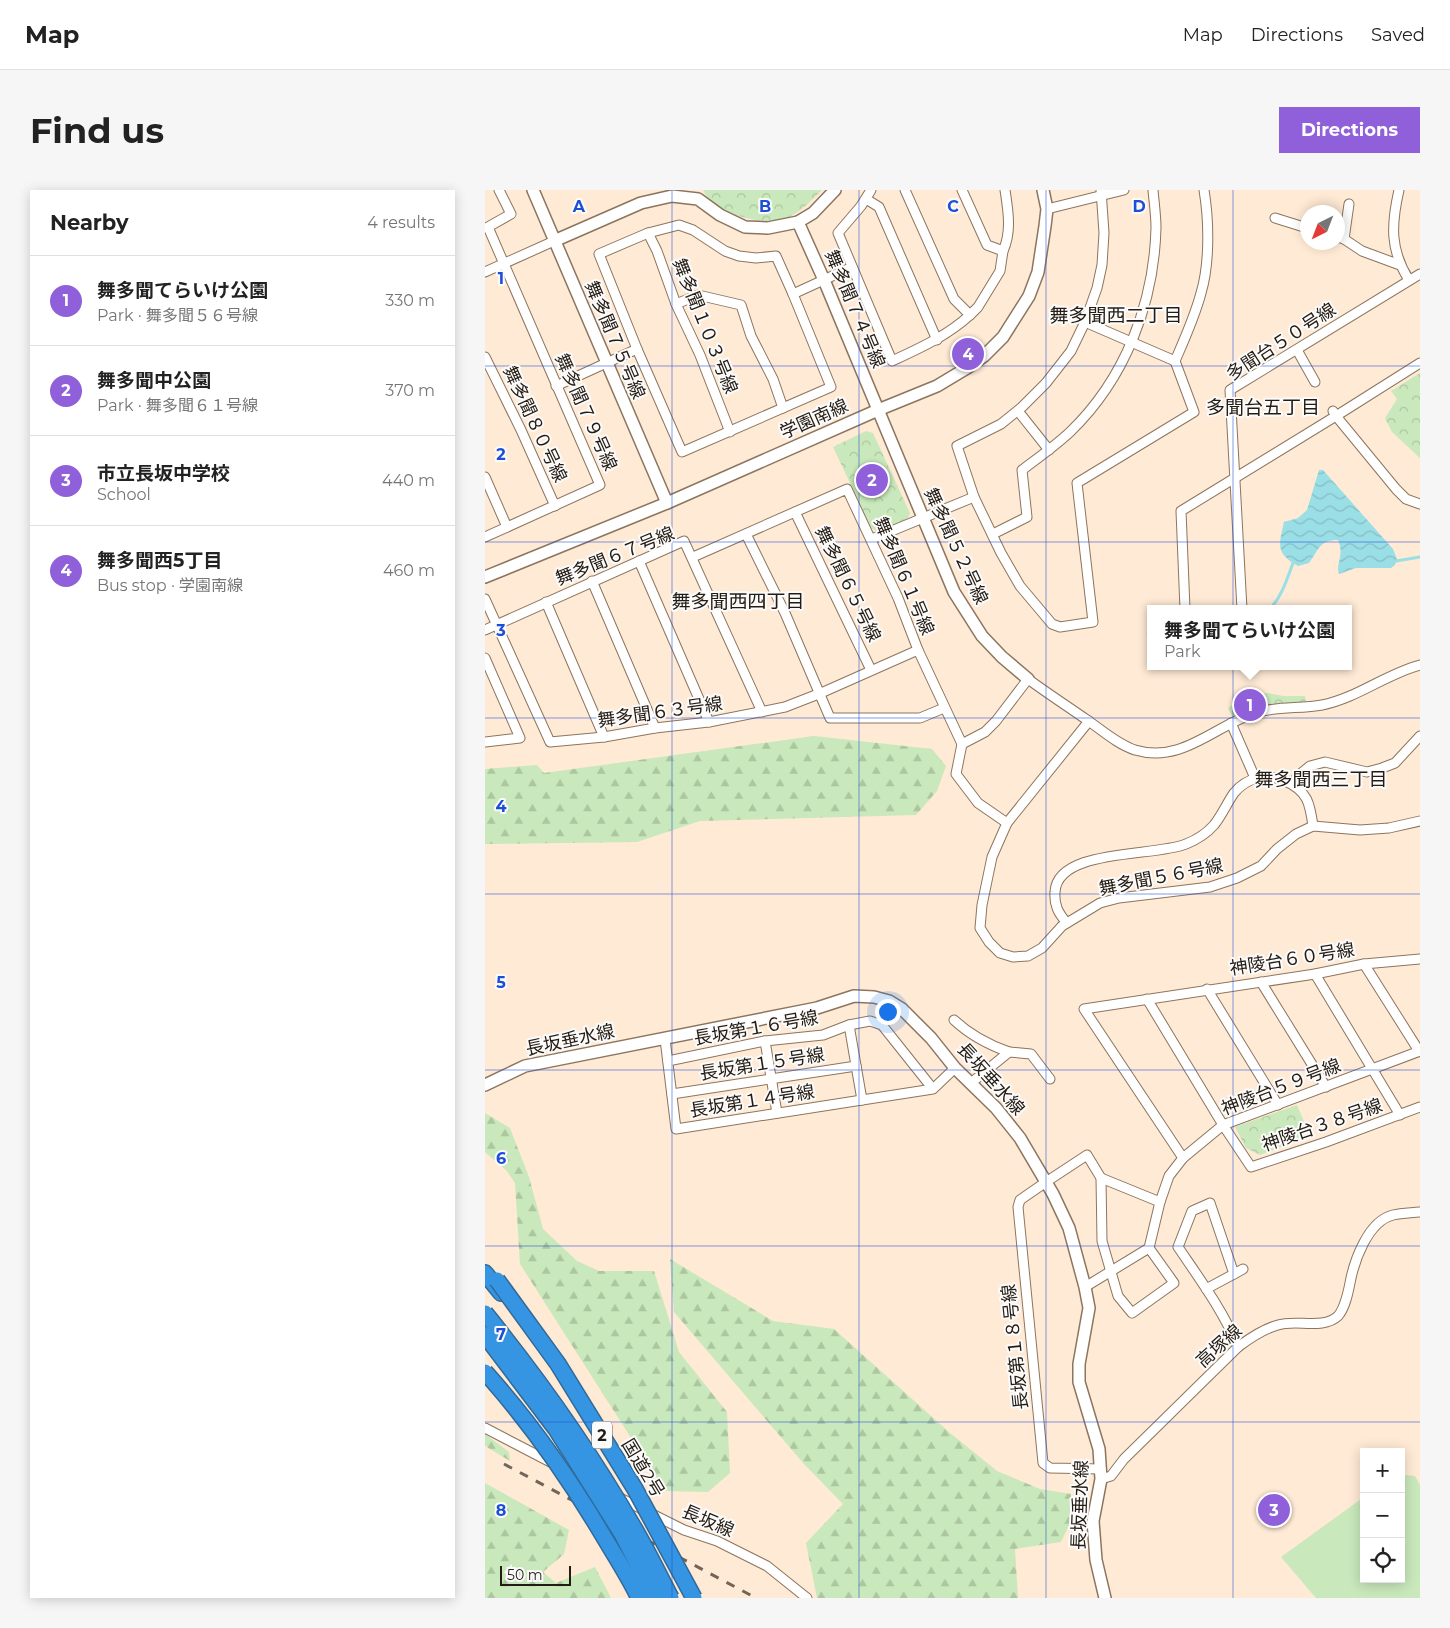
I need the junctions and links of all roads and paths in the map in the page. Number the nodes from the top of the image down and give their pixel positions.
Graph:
1 (499, 190) edge
2 (533, 190) edge
3 (835, 190) edge
4 (871, 190) edge
5 (905, 190) edge
6 (962, 190) edge
7 (1005, 190) edge
8 (1043, 190) edge
9 (1123, 190) edge
10 (1153, 190) edge
11 (1204, 190) edge
12 (1399, 190) edge
13 (1102, 193) edge
14 (866, 199) junction
15 (1349, 204) dead end
16 (1047, 209) junction
17 (1275, 218) dead end
18 (1345, 221) edge
19 (798, 222) junction
20 (1300, 226) edge
21 (486, 227) edge
22 (649, 233) junction
23 (1345, 240) edge
24 (554, 241) junction
25 (1003, 251) junction
26 (504, 263) junction
27 (1400, 265) junction
28 (852, 267) junction
29 (485, 272) edge
30 (1420, 274) edge
31 (825, 280) junction
32 (1409, 280) junction
33 (793, 294) junction
34 (676, 304) junction
35 (970, 315) junction
36 (1085, 322) junction
37 (937, 340) junction
38 (1132, 343) junction
39 (637, 349) junction
40 (1297, 350) junction
41 (485, 357) edge
42 (1175, 361) junction
43 (606, 363) junction
44 (1420, 363) edge
45 (1315, 382) dead end
46 (556, 386) junction
47 (783, 408) junction
48 (877, 410) junction
49 (1018, 410) junction
50 (1334, 413) junction
51 (730, 432) junction
52 (1049, 450) junction
53 (485, 477) edge
54 (1234, 477) junction
55 (975, 497) junction
56 (667, 503) junction
57 (1420, 504) edge
58 (555, 506) junction
59 (795, 512) junction
60 (922, 518) junction
61 (507, 527) junction
62 (746, 534) junction
63 (993, 534) junction
64 (485, 537) edge
65 (871, 539) junction
66 (693, 557) junction
67 (639, 561) junction
68 (485, 577) edge
69 (593, 582) junction
70 (485, 600) edge
71 (546, 602) junction
72 (1185, 605) edge
73 (1242, 605) edge
74 (497, 624) junction
75 (485, 630) edge
76 (918, 650) junction
77 (485, 658) edge
78 (1420, 665) edge
79 (871, 670) junction
80 (1028, 679) junction
81 (821, 693) junction
82 (944, 708) junction
83 (762, 712) junction
84 (1089, 721) junction
85 (709, 722) junction
86 (1231, 723) junction
87 (655, 728) junction
88 (1420, 736) edge
89 (603, 737) junction
90 (485, 742) edge
91 (962, 744) junction
92 (1255, 778) junction
93 (1292, 784) junction
94 (1420, 821) edge
95 (1007, 823) junction
96 (1313, 826) junction
97 (1067, 923) junction
98 (1420, 960) edge
99 (1364, 964) junction
100 (1315, 974) junction
101 (1261, 982) junction
102 (1207, 989) junction
103 (1147, 999) junction
104 (954, 1020) dead end
105 (849, 1025) junction
106 (665, 1038) junction
107 (765, 1041) junction
108 (1419, 1051) edge
109 (1009, 1052) junction
110 (668, 1060) junction
111 (856, 1066) junction
112 (955, 1068) junction
113 (1371, 1069) junction
114 (771, 1079) junction
115 (1050, 1079) dead end
116 (971, 1083) junction
117 (485, 1084) edge
118 (1325, 1087) junction
119 (933, 1089) junction
120 (672, 1094) junction
121 (862, 1100) junction
122 (1278, 1104) junction
123 (1420, 1107) edge
124 (777, 1113) junction
125 (1400, 1114) junction
126 (1223, 1125) junction
127 (1183, 1158) junction
128 (1101, 1178) junction
129 (1045, 1182) junction
130 (1160, 1202) junction
131 (1420, 1212) edge
132 (1149, 1248) junction
133 (485, 1263) edge
134 (1243, 1269) dead end
135 (1111, 1270) junction
136 (1233, 1274) junction
137 (492, 1278) edge
138 (1085, 1287) junction
139 (1206, 1289) junction
140 (485, 1313) edge
141 (485, 1335) edge
142 (1237, 1347) junction
143 (486, 1373) edge
144 (485, 1428) edge
145 (1101, 1474) junction
146 (639, 1598) edge
147 (655, 1598) edge
148 (671, 1598) edge
149 (694, 1598) edge
150 (807, 1598) edge
151 (1105, 1598) edge

1 - 21 street
2 - 24 street, 舞多聞７５号線
3 - 19 street
4 - 14 street
5 - 35 street
6 - 25 street
7 - 25 street
8 - 16 street, 学園南線
9 - 13 street
10 - 38 street
11 - 42 street
12 - 27 street
13 - 16 street
13 - 36 street
14 - 28 street
14 - 37 street
15 - 18 street
16 - 48 street, 学園南線
17 - 20 street
19 - 24 street
19 - 31 street, 舞多聞７４号線
21 - 26 street, 舞多聞７９号線
22 - 33 street
22 - 34 street, 舞多聞１０３号線
22 - 39 street
23 - 27 street
24 - 26 street
24 - 43 street, 舞多聞７５号線
25 - 35 street
26 - 29 street
26 - 46 street, 舞多聞７９号線
27 - 32 street
28 - 31 street
28 - 37 street
30 - 32 street, 多聞台５０号線
31 - 33 street
31 - 48 street, 舞多聞７４号線
32 - 40 street, 多聞台５０号線
33 - 47 street
34 - 47 street
34 - 51 street, 舞多聞１０３号線
35 - 37 street
36 - 38 street
36 - 49 street
38 - 42 street
38 - 52 street
39 - 43 street
39 - 51 street
40 - 45 street
40 - 54 street, 多聞台５０号線
41 - 58 street, 舞多聞８０号線
42 - 63 street
43 - 46 street
43 - 56 street, 舞多聞７５号線
44 - 50 street
46 - 58 street, 舞多聞７９号線
47 - 51 street
48 - 56 street, 学園南線
48 - 60 street, 舞多聞５２号線
49 - 52 street
49 - 55 street
50 - 54 street
50 - 57 street
52 - 63 street
53 - 61 street
54 - 72 street
54 - 73 street
55 - 60 street
55 - 63 street
56 - 68 street, 学園南線
58 - 61 street, 舞多聞７９号線
59 - 62 street, 舞多聞６１号線
59 - 65 street, 舞多聞６１号線
59 - 79 street, 舞多聞６５号線
60 - 65 street
60 - 80 street, 舞多聞５２号線
61 - 64 street, 舞多聞７９号線
62 - 66 street, 舞多聞６１号線
62 - 81 street
65 - 76 street, 舞多聞６１号線
66 - 67 street, 舞多聞６７号線
66 - 83 street, 舞多聞６７号線
67 - 69 street, 舞多聞６７号線
67 - 85 street
69 - 71 street, 舞多聞６７号線
69 - 87 street
70 - 74 street, 舞多聞６３号線
71 - 74 street, 舞多聞６７号線
71 - 89 street
74 - 75 street, 舞多聞６７号線
74 - 89 street, 舞多聞６３号線
76 - 79 street, 舞多聞６３号線
76 - 82 street, 舞多聞６１号線
77 - 90 street
78 - 86 street
79 - 81 street, 舞多聞６３号線
80 - 84 street
80 - 91 street
81 - 82 street
81 - 83 street, 舞多聞６３号線
82 - 91 street, 舞多聞６１号線
83 - 85 street, 舞多聞６３号線
84 - 86 street
84 - 95 street, 舞多聞５６号線
85 - 87 street, 舞多聞６３号線
86 - 92 street
87 - 89 street, 舞多聞６３号線
88 - 93 street
91 - 95 street
92 - 93 street
92 - 97 street
93 - 96 street
94 - 96 street
95 - 97 street, 舞多聞５６号線
96 - 97 street, 舞多聞５６号線
98 - 99 street, 神陵台６０号線
99 - 100 street, 神陵台６０号線
99 - 108 street
100 - 101 street, 神陵台６０号線
100 - 113 street
101 - 102 street, 神陵台６０号線
101 - 118 street
102 - 103 street, 神陵台６０号線
102 - 122 street
103 - 126 street, 神陵台３８号線
103 - 127 street
104 - 109 street
105 - 107 street, 長坂第１６号線
105 - 111 street
105 - 119 street, 長坂第１６号線
106 - 110 street, 長坂第１４号線
106 - 112 street, 長坂垂水線
106 - 117 street, 長坂垂水線
107 - 110 street, 長坂第１６号線
107 - 114 street
108 - 113 street, 神陵台５９号線
109 - 115 street
109 - 116 street
110 - 120 street, 長坂第１４号線
111 - 114 street, 長坂第１５号線
111 - 121 street
112 - 116 street, 長坂垂水線
112 - 119 street
113 - 118 street, 神陵台５９号線
113 - 125 street
114 - 120 street, 長坂第１５号線
114 - 124 street
116 - 129 street, 長坂垂水線
118 - 122 street, 神陵台５９号線
119 - 121 street, 長坂第１４号線
120 - 124 street, 長坂第１４号線
121 - 124 street, 長坂第１４号線
122 - 126 street, 神陵台５９号線
123 - 125 street, 神陵台３８号線
125 - 126 street, 神陵台３８号線
126 - 127 street, 神陵台５９号線
127 - 130 street, 神陵台５９号線
128 - 129 street
128 - 130 street
128 - 135 street
129 - 138 street, 長坂垂水線
129 - 145 street, 長坂第１８号線
130 - 132 street, 神陵台５９号線
131 - 142 street, 高塚線
132 - 135 street
132 - 135 street
133 - 137 highway, 国道2号 / 2
134 - 136 street
135 - 138 street
136 - 139 street
136 - 139 street
137 - 149 highway, 国道2号 / 2, bridge
138 - 145 street, 長坂垂水線
139 - 142 street
140 - 148 highway, bridge
141 - 147 highway, bridge
142 - 145 street, 高塚線
143 - 146 highway, bridge
144 - 150 street, 長坂線
145 - 151 street, 長坂垂水線

